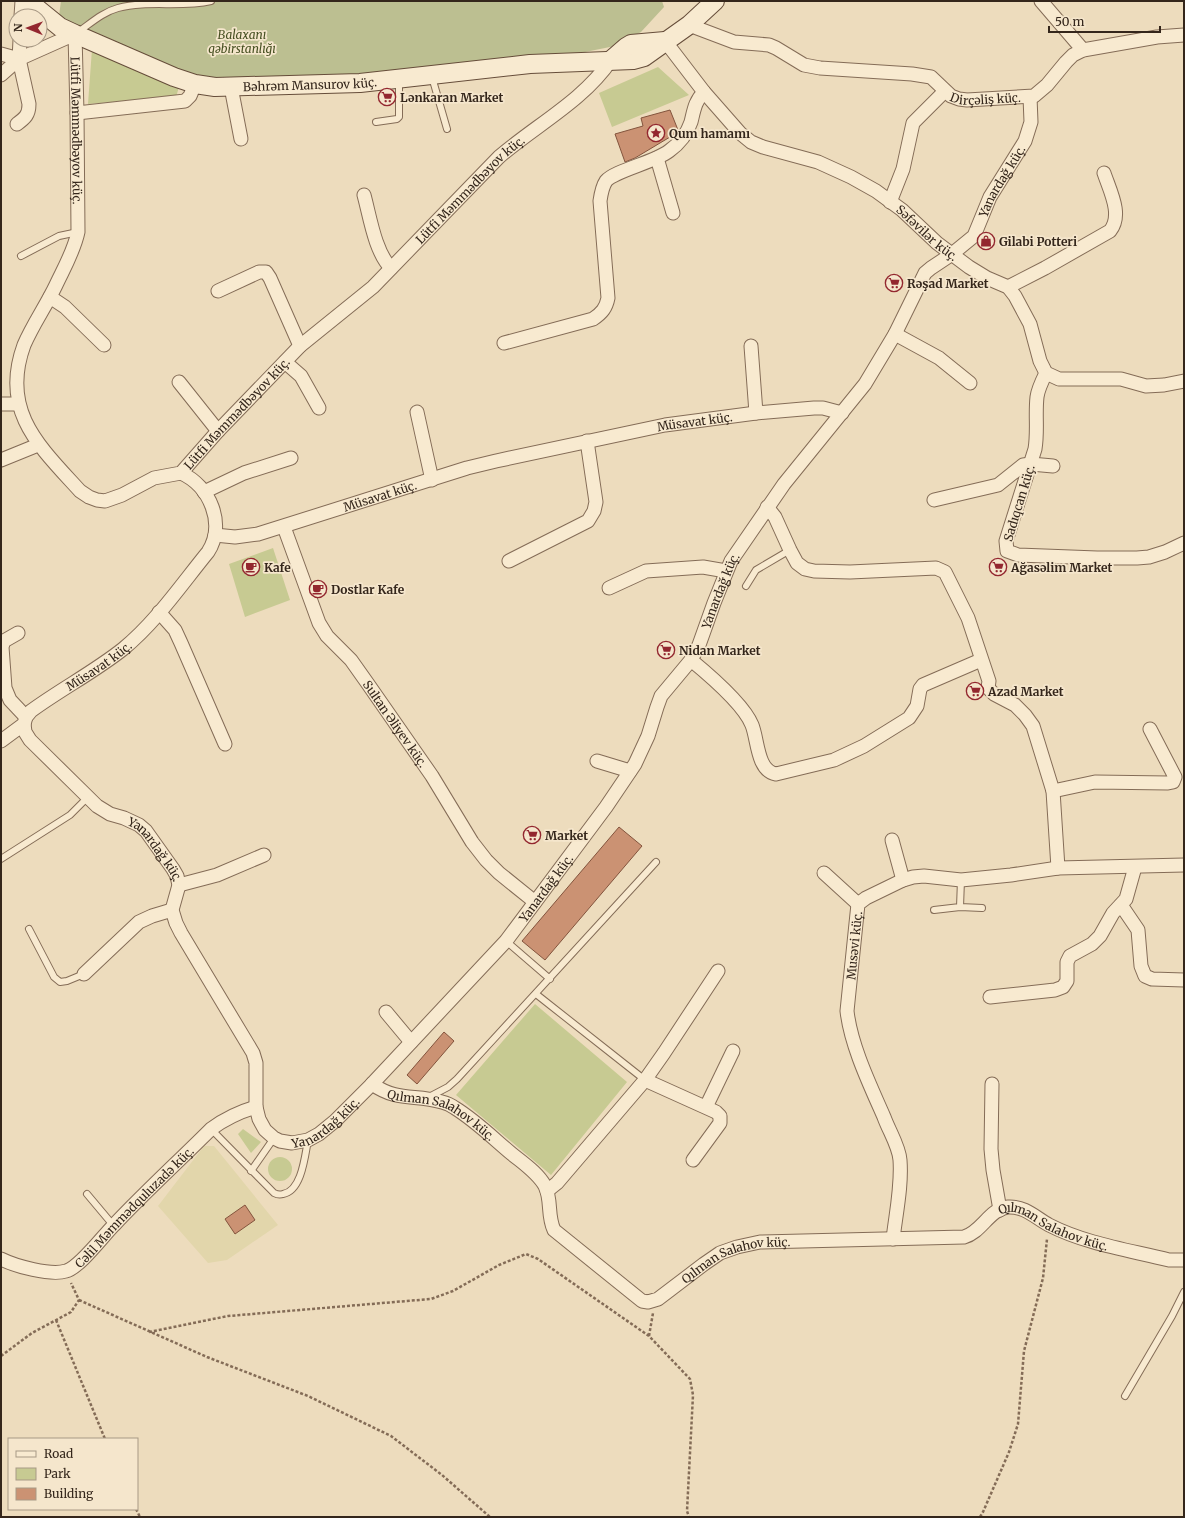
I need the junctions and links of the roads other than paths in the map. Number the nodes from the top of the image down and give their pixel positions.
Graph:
1 (28, 1) edge
2 (211, 1) edge
3 (715, 1) edge
4 (1041, 1) edge
5 (689, 25) junction
6 (75, 34) junction
7 (1184, 35) edge
8 (665, 41) junction
9 (20, 48) edge
10 (1083, 50) junction
11 (1, 54) edge
12 (19, 59) junction
13 (611, 60) junction
14 (1, 75) edge
15 (432, 75) junction
16 (399, 79) junction
17 (195, 84) junction
18 (230, 87) junction
19 (945, 91) junction
20 (704, 92) junction
21 (1030, 97) junction
22 (78, 113) junction
23 (376, 122) dead end
24 (16, 124) dead end
25 (447, 129) dead end
26 (240, 138) dead end
27 (657, 158) junction
28 (1104, 173) dead end
29 (364, 195) dead end
30 (890, 202) junction
31 (673, 213) dead end
32 (78, 232) junction
33 (952, 254) junction
34 (21, 256) dead end
35 (391, 268) junction
36 (1008, 287) junction
37 (218, 291) dead end
38 (50, 297) junction
39 (895, 334) junction
40 (504, 343) dead end
41 (104, 345) dead end
42 (300, 346) junction
43 (751, 346) dead end
44 (284, 362) junction
45 (1046, 373) junction
46 (1184, 381) edge
47 (179, 382) dead end
48 (970, 384) dead end
49 (1, 404) edge
50 (16, 404) junction
51 (319, 408) dead end
52 (417, 412) dead end
53 (756, 413) junction
54 (842, 414) junction
55 (218, 432) junction
56 (587, 441) junction
57 (38, 445) junction
58 (290, 458) dead end
59 (1, 460) edge
60 (1031, 464) junction
61 (1053, 466) dead end
62 (181, 473) junction
63 (432, 480) junction
64 (204, 492) junction
65 (934, 500) dead end
66 (767, 507) junction
67 (284, 527) junction
68 (215, 535) junction
69 (1184, 543) edge
70 (790, 550) junction
71 (509, 561) dead end
72 (726, 571) junction
73 (746, 586) dead end
74 (609, 588) dead end
75 (159, 612) junction
76 (18, 633) dead end
77 (691, 660) junction
78 (982, 660) junction
79 (25, 720) junction
80 (1150, 729) dead end
81 (1, 741) edge
82 (225, 744) dead end
83 (597, 761) dead end
84 (630, 771) junction
85 (1053, 791) junction
86 (88, 798) junction
87 (892, 840) dead end
88 (264, 855) dead end
89 (1, 859) edge
90 (656, 862) dead end
91 (1184, 865) edge
92 (1135, 867) junction
93 (1058, 868) junction
94 (824, 873) dead end
95 (903, 880) junction
96 (961, 880) junction
97 (179, 885) junction
98 (535, 902) junction
99 (858, 904) junction
100 (1121, 905) junction
101 (960, 907) junction
102 (982, 908) dead end
103 (172, 910) junction
104 (934, 910) dead end
105 (29, 929) dead end
106 (506, 940) junction
107 (718, 971) dead end
108 (84, 974) joint
109 (550, 979) junction
110 (1184, 980) edge
111 (536, 994) junction
112 (990, 997) dead end
113 (386, 1012) dead end
114 (411, 1042) junction
115 (733, 1051) dead end
116 (645, 1080) junction
117 (372, 1084) junction
118 (992, 1084) dead end
119 (426, 1099) junction
120 (256, 1107) junction
121 (706, 1107) junction
122 (211, 1129) junction
123 (274, 1138) junction
124 (308, 1140) junction
125 (693, 1160) dead end
126 (251, 1171) junction
127 (547, 1191) junction
128 (87, 1194) dead end
129 (1000, 1210) junction
130 (113, 1226) junction
131 (893, 1239) junction
132 (1, 1259) edge
133 (1184, 1260) edge
134 (1184, 1292) edge
135 (1125, 1396) dead end

1 - 6 street, Bəhrəm Mansurov küç.
2 - 6 lane
3 - 5 street
4 - 10 street
5 - 8 street
5 - 19 street, Dirçəliş küç.
6 - 12 street
6 - 17 street, Bəhrəm Mansurov küç.
6 - 22 street, Lütfi Məmmədbəyov küç.
7 - 10 street, Dirçəliş küç.
8 - 13 street
8 - 20 street, Səfəvilər küç.
9 - 12 street
10 - 21 street, Dirçəliş küç.
11 - 12 street
12 - 14 street
12 - 24 street
13 - 15 street, Bəhrəm Mansurov küç.
13 - 35 street, Lütfi Məmmədbəyov küç.
15 - 16 street, Bəhrəm Mansurov küç.
15 - 25 lane
16 - 18 street, Bəhrəm Mansurov küç.
16 - 23 lane
17 - 18 street, Bəhrəm Mansurov küç.
17 - 22 street
18 - 26 street
19 - 21 street, Dirçəliş küç.
19 - 30 street
20 - 27 street
20 - 30 street, Səfəvilər küç.
21 - 33 street, Yanardağ küç.
22 - 32 street, Lütfi Məmmədbəyov küç.
27 - 31 street
27 - 40 street
28 - 36 street
29 - 35 street
30 - 33 street, Səfəvilər küç.
32 - 34 lane
32 - 38 street, Lütfi Məmmədbəyov küç.
33 - 36 street, Səfəvilər küç.
33 - 39 street, Yanardağ küç.
35 - 42 street, Lütfi Məmmədbəyov küç.
36 - 45 street
37 - 42 street
38 - 41 street
38 - 50 street, Lütfi Məmmədbəyov küç.
39 - 48 street
39 - 54 street, Yanardağ küç.
42 - 44 street, Lütfi Məmmədbəyov küç.
43 - 53 street
44 - 51 street
44 - 55 street, Lütfi Məmmədbəyov küç.
45 - 46 street
45 - 60 street, Sadıqcan küç.
47 - 55 street
49 - 50 street
50 - 57 street, Lütfi Məmmədbəyov küç.
52 - 63 street
53 - 54 street, Müsavat küç.
53 - 56 street, Müsavat küç.
54 - 66 street, Yanardağ küç.
55 - 62 street, Lütfi Məmmədbəyov küç.
56 - 63 street, Müsavat küç.
56 - 71 street
57 - 59 street
57 - 62 street, Lütfi Məmmədbəyov küç.
58 - 64 street
60 - 61 street
60 - 65 street
60 - 69 street, Sadıqcan küç.
62 - 64 street
63 - 67 street, Müsavat küç.
64 - 68 street
66 - 70 street
66 - 72 street, Yanardağ küç.
67 - 68 street, Müsavat küç.
67 - 98 street, Sultan Əliyev küç.
68 - 75 street, Müsavat küç.
70 - 73 lane
70 - 78 street
72 - 74 street
72 - 77 street, Yanardağ küç.
75 - 79 street, Müsavat küç.
75 - 82 street
76 - 79 street, Yanardağ küç.
77 - 78 street
77 - 84 street, Yanardağ küç.
78 - 85 street
79 - 81 street, Müsavat küç.
79 - 86 street, Yanardağ küç.
80 - 85 street
83 - 84 street
84 - 98 street, Yanardağ küç.
85 - 93 street
86 - 89 lane
86 - 97 street, Yanardağ küç.
87 - 95 street
88 - 97 street
90 - 109 lane
91 - 92 street, Musəvi küç.
92 - 93 street, Musəvi küç.
92 - 100 street
93 - 96 street, Musəvi küç.
94 - 99 street
95 - 96 street, Musəvi küç.
95 - 99 street, Musəvi küç.
96 - 101 lane
97 - 103 street, Yanardağ küç.
98 - 106 street, Yanardağ küç.
99 - 131 street, Musəvi küç.
100 - 110 street
100 - 112 street
101 - 102 lane
101 - 104 lane
103 - 108 street
103 - 120 street, Yanardağ küç.
105 - 108 lane
106 - 109 lane
106 - 114 street, Yanardağ küç.
107 - 116 street
109 - 111 lane
111 - 116 lane
111 - 119 lane
113 - 114 street
114 - 117 street, Yanardağ küç.
115 - 121 street
116 - 121 street
116 - 127 street
117 - 119 street, Qılman Salahov küç.
117 - 124 street, Yanardağ küç.
118 - 129 street
119 - 127 street, Qılman Salahov küç.
120 - 122 street, Cəlil Məmmədquluzadə küç.
120 - 123 street, Yanardağ küç.
121 - 125 street
122 - 126 lane
122 - 130 street, Cəlil Məmmədquluzadə küç.
123 - 124 street, Yanardağ küç.
123 - 126 lane
124 - 126 lane
127 - 131 street, Qılman Salahov küç.
128 - 130 lane
129 - 131 street, Qılman Salahov küç.
129 - 133 street, Qılman Salahov küç.
130 - 132 street, Cəlil Məmmədquluzadə küç.
134 - 135 lane

